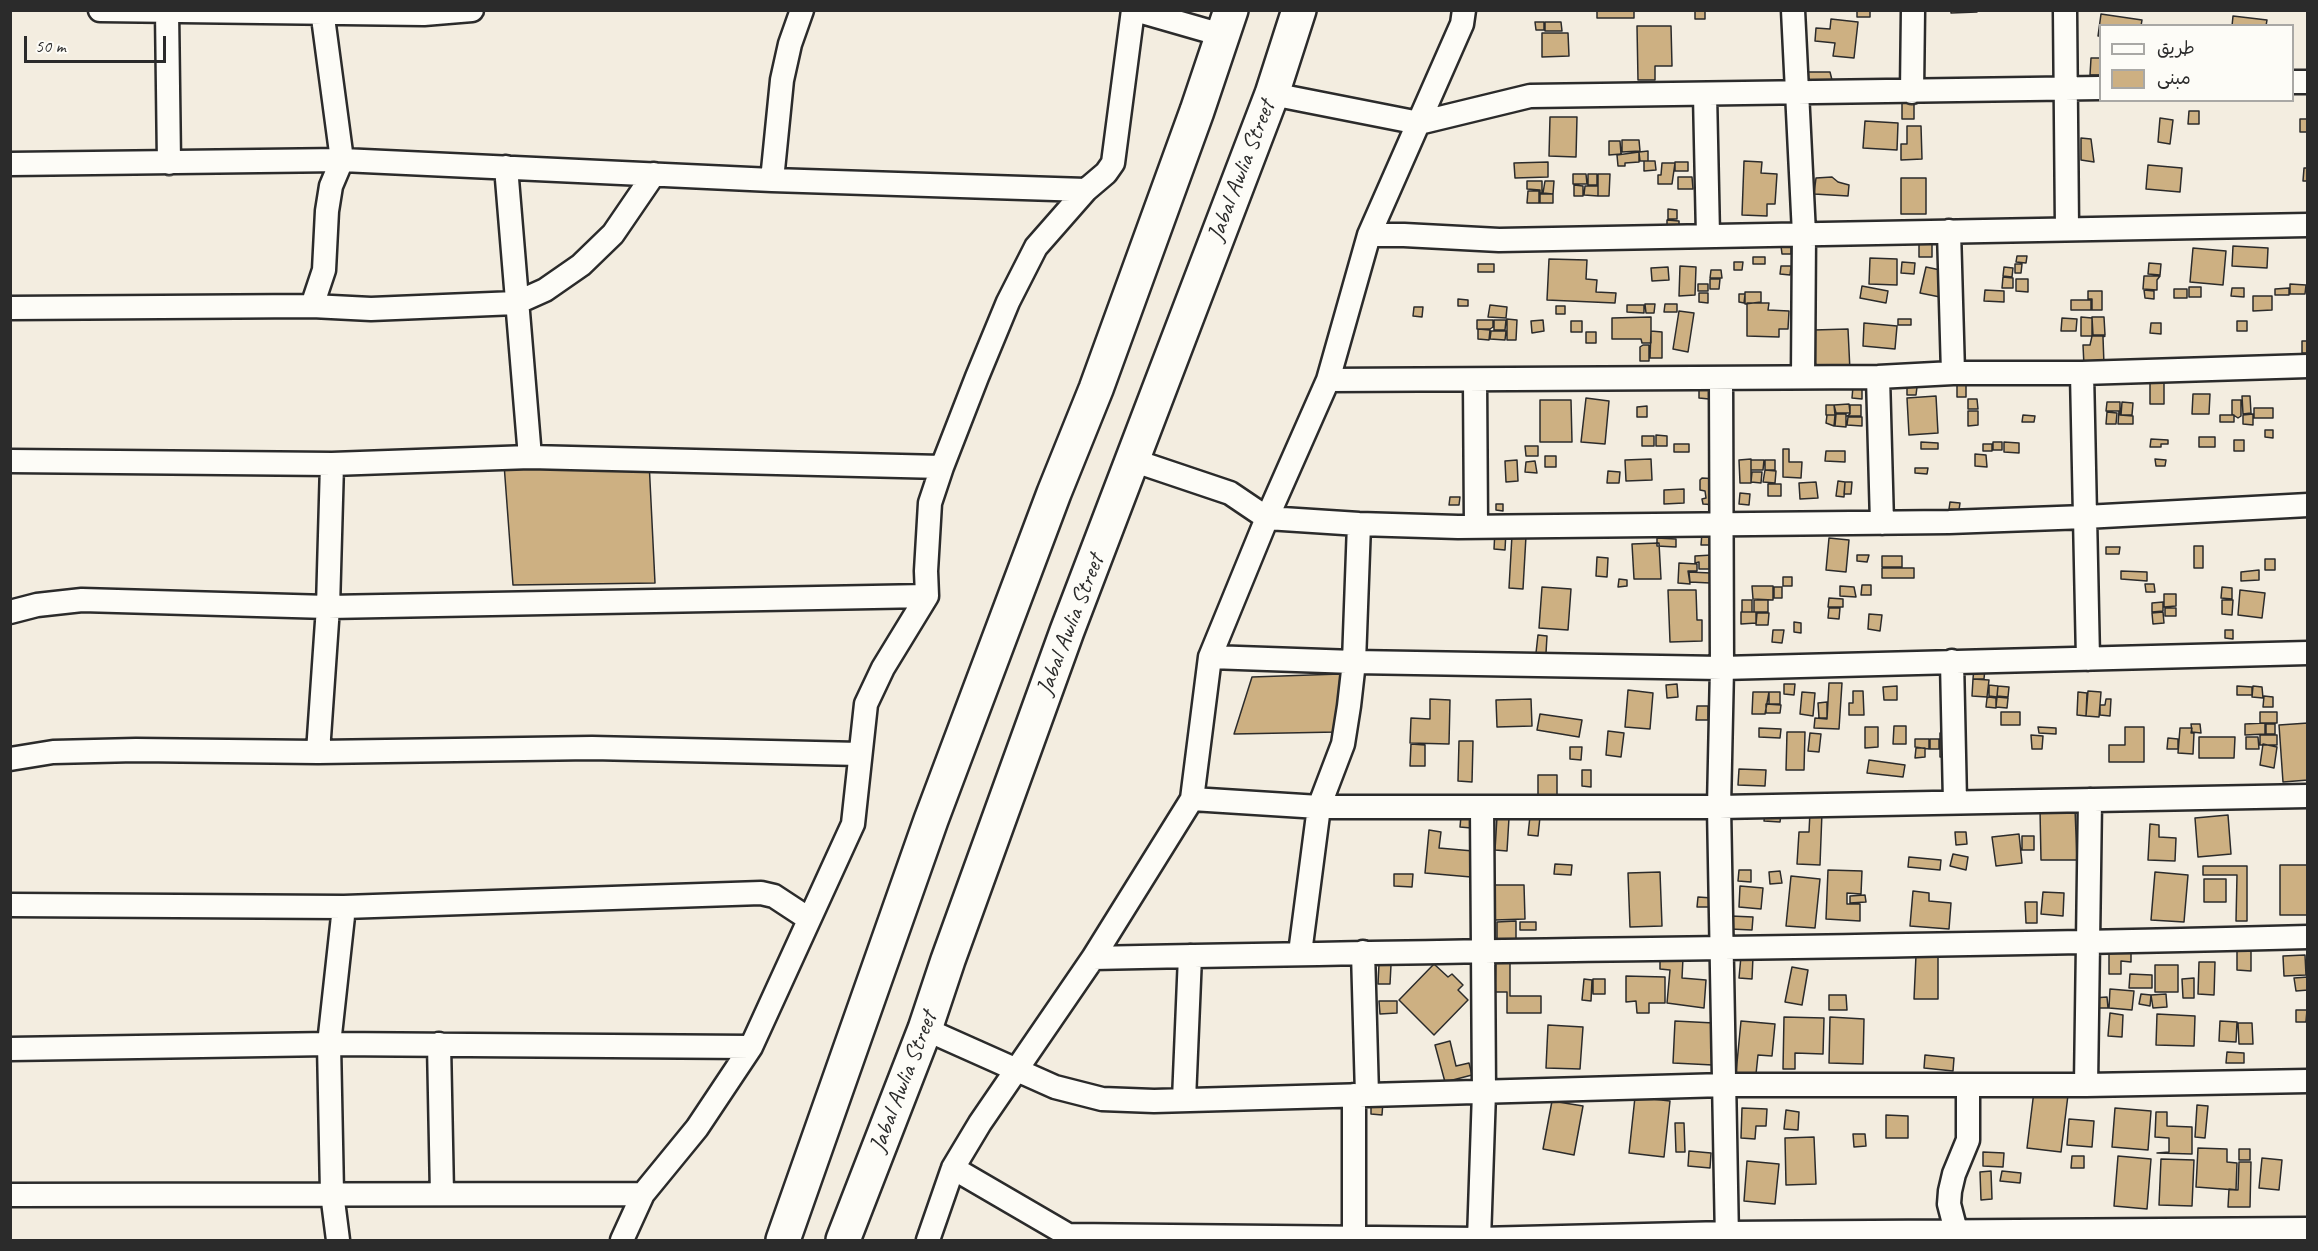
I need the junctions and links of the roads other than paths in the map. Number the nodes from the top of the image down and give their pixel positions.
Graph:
1 (100, 10) edge
2 (472, 10) edge
3 (802, 10) edge
4 (1134, 10) edge
5 (1464, 10) edge
6 (1793, 10) edge
7 (1913, 10) edge
8 (2065, 10) edge
9 (167, 11) edge
10 (1298, 11) edge
11 (322, 12) edge
12 (1227, 23) edge
13 (2099, 88) edge
14 (2066, 89) junction
15 (1912, 92) junction
16 (1797, 93) junction
17 (1272, 94) junction
18 (1705, 94) junction
19 (1419, 123) junction
20 (342, 160) junction
21 (169, 163) junction
22 (10, 164) edge
23 (506, 167) junction
24 (654, 174) junction
25 (772, 180) junction
26 (1086, 190) junction
27 (2307, 225) edge
28 (2067, 228) junction
29 (1949, 231) junction
30 (1804, 234) junction
31 (1369, 235) junction
32 (1708, 236) junction
33 (516, 303) junction
34 (312, 306) junction
35 (10, 308) edge
36 (2307, 366) edge
37 (1953, 373) junction
38 (2082, 373) junction
39 (1803, 377) junction
40 (1878, 377) junction
41 (1721, 378) junction
42 (1328, 380) junction
43 (1475, 380) junction
44 (530, 457) junction
45 (1132, 460) junction
46 (10, 461) edge
47 (332, 464) junction
48 (942, 467) junction
49 (2307, 505) edge
50 (2085, 517) junction
51 (1267, 518) junction
52 (1882, 523) junction
53 (1359, 524) junction
54 (1722, 525) junction
55 (1476, 526) junction
56 (927, 596) junction
57 (328, 607) junction
58 (10, 612) edge
59 (2307, 653) edge
60 (1210, 657) junction
61 (2088, 659) junction
62 (1952, 661) junction
63 (1354, 662) junction
64 (1722, 668) junction
65 (318, 752) junction
66 (860, 754) junction
67 (10, 759) edge
68 (2307, 796) edge
69 (1192, 799) junction
70 (2090, 800) junction
71 (1955, 802) junction
72 (1319, 807) junction
73 (1482, 807) junction
74 (1719, 807) junction
75 (10, 905) edge
76 (344, 907) junction
77 (809, 919) junction
78 (2307, 937) edge
79 (2089, 943) junction
80 (1722, 949) junction
81 (1483, 950) junction
82 (1363, 952) junction
83 (1300, 953) junction
84 (1190, 956) junction
85 (1093, 958) junction
86 (925, 1029) junction
87 (329, 1044) junction
88 (439, 1044) junction
89 (751, 1047) junction
90 (10, 1049) edge
91 (1016, 1070) junction
92 (2307, 1081) edge
93 (1725, 1085) junction
94 (1968, 1085) junction
95 (2086, 1085) junction
96 (1484, 1092) junction
97 (1360, 1095) junction
98 (1185, 1100) junction
99 (953, 1168) junction
100 (332, 1193) junction
101 (442, 1194) junction
102 (643, 1194) junction
103 (10, 1195) edge
104 (2307, 1229) edge
105 (1956, 1231) junction
106 (2094, 1235) edge
107 (1727, 1237) edge
108 (1070, 1238) edge
109 (1354, 1238) junction
110 (338, 1240) edge
111 (622, 1240) edge
112 (783, 1240) edge
113 (843, 1240) edge
114 (928, 1240) edge
115 (1479, 1240) edge

1 - 9 street
2 - 11 street
3 - 25 street
4 - 12 street
4 - 26 street
5 - 19 street
6 - 16 street
7 - 15 street
8 - 14 street
9 - 11 street
9 - 21 street
10 - 17 highway, Jabal Awlia Street
11 - 20 street
12 - 112 highway
13 - 14 street
14 - 15 street
14 - 28 street
15 - 16 street
16 - 18 street
16 - 30 street
17 - 19 street
17 - 45 highway, Jabal Awlia Street
18 - 19 street
18 - 32 street
19 - 31 street
20 - 21 street
20 - 23 street
20 - 34 street
21 - 22 street
23 - 24 street
23 - 33 street
24 - 25 street
24 - 33 street
25 - 26 street
26 - 48 street
27 - 28 street
28 - 29 street
29 - 30 street
29 - 37 street
30 - 32 street
30 - 39 street
31 - 32 street
31 - 42 street
33 - 34 street
33 - 44 street
34 - 35 street
36 - 38 street
37 - 38 street
37 - 40 street
38 - 50 street
39 - 40 street
39 - 41 street
40 - 52 street
41 - 43 street
41 - 54 street
42 - 43 street
42 - 51 street
43 - 55 street
44 - 47 street
44 - 48 street
45 - 51 street
45 - 86 highway, Jabal Awlia Street
46 - 47 street
47 - 57 street
48 - 56 street
49 - 50 street
50 - 52 street
50 - 61 street
51 - 53 street
51 - 60 street
52 - 54 street
53 - 55 street
53 - 63 street
54 - 55 street
54 - 64 street
56 - 57 street
56 - 66 street
57 - 58 street
57 - 65 street
59 - 61 street
60 - 63 street
60 - 69 street
61 - 62 street
62 - 64 street
62 - 71 street
63 - 64 street
63 - 72 street
64 - 74 street
65 - 66 street
65 - 67 street
66 - 77 street
68 - 70 street
69 - 72 street
69 - 85 street
70 - 71 street
70 - 79 street
71 - 74 street
72 - 73 street
72 - 83 street
73 - 74 street
73 - 81 street
74 - 80 street
75 - 76 street
76 - 77 street
76 - 87 street
77 - 89 street
78 - 79 street
79 - 80 street
79 - 95 street
80 - 81 street
80 - 93 street
81 - 82 street
81 - 96 street
82 - 83 street
82 - 97 street
83 - 84 street
84 - 85 street
84 - 98 street
85 - 91 street
86 - 91 street
86 - 113 highway, Jabal Awlia Street
87 - 88 street
87 - 90 street
87 - 100 street
88 - 89 street
88 - 101 street
89 - 102 street
91 - 98 street
91 - 99 street
92 - 95 street
93 - 94 street
93 - 96 street
93 - 107 street
94 - 95 street
94 - 105 street
96 - 97 street
96 - 115 street
97 - 98 street
97 - 109 street
99 - 108 street
99 - 114 street
100 - 101 street
100 - 103 street
100 - 110 street
101 - 102 street
102 - 111 street
104 - 106 street
105 - 106 street
105 - 107 street
107 - 115 street
108 - 109 street
109 - 115 street

